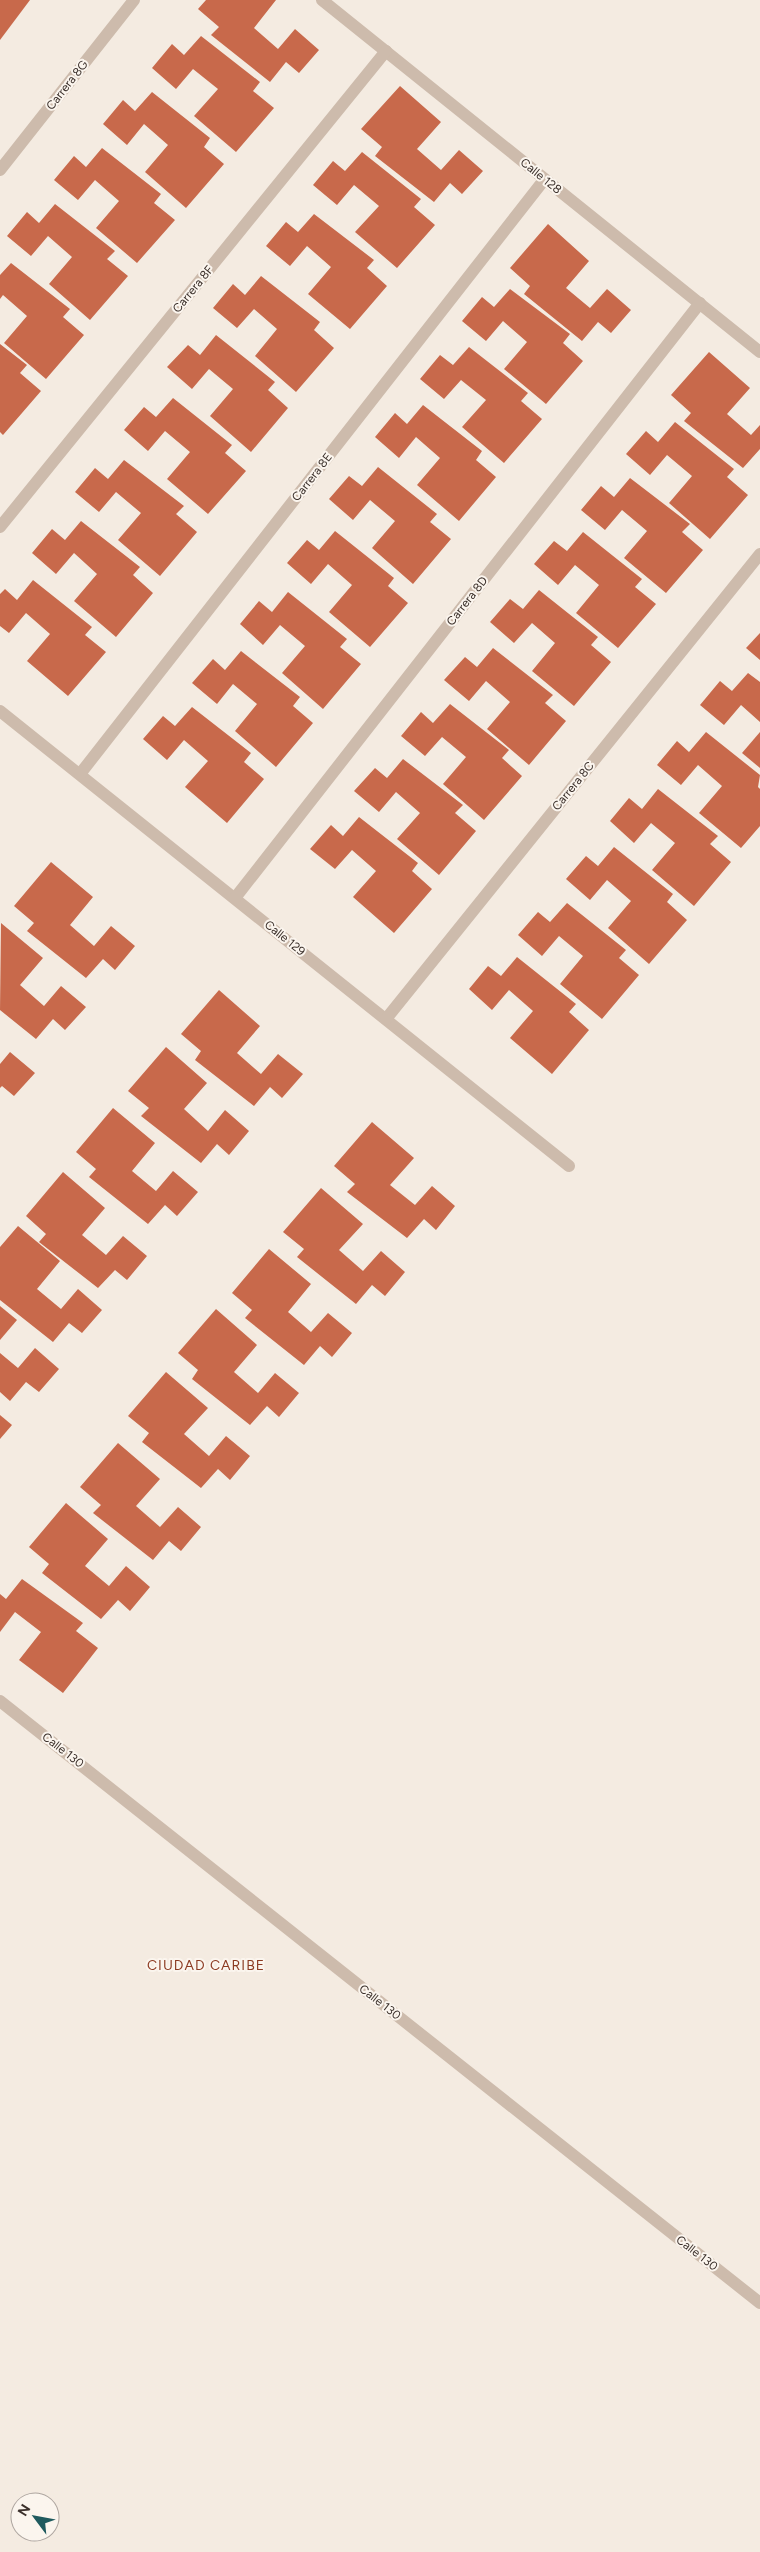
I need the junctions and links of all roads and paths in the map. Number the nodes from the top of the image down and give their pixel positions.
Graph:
1 (134, 0) edge
2 (322, 0) edge
3 (386, 51) junction
4 (0, 170) edge
5 (544, 180) junction
6 (700, 304) junction
7 (760, 352) edge
8 (0, 528) edge
9 (760, 554) edge
10 (0, 711) edge
11 (80, 774) junction
12 (235, 898) junction
13 (386, 1019) junction
14 (569, 1166) dead end
15 (0, 1701) edge
16 (760, 2303) edge

1 - 4 street, Carrera 8G
2 - 3 street, Calle 128
3 - 5 street, Calle 128
3 - 8 street, Carrera 8F
5 - 6 street, Calle 128
5 - 11 street, Carrera 8E
6 - 7 street, Calle 128
6 - 12 street, Carrera 8D
9 - 13 street, Carrera 8C
10 - 11 street, Calle 129
11 - 12 street, Calle 129
12 - 13 street, Calle 129
13 - 14 street, Calle 129
15 - 16 street, Calle 130

